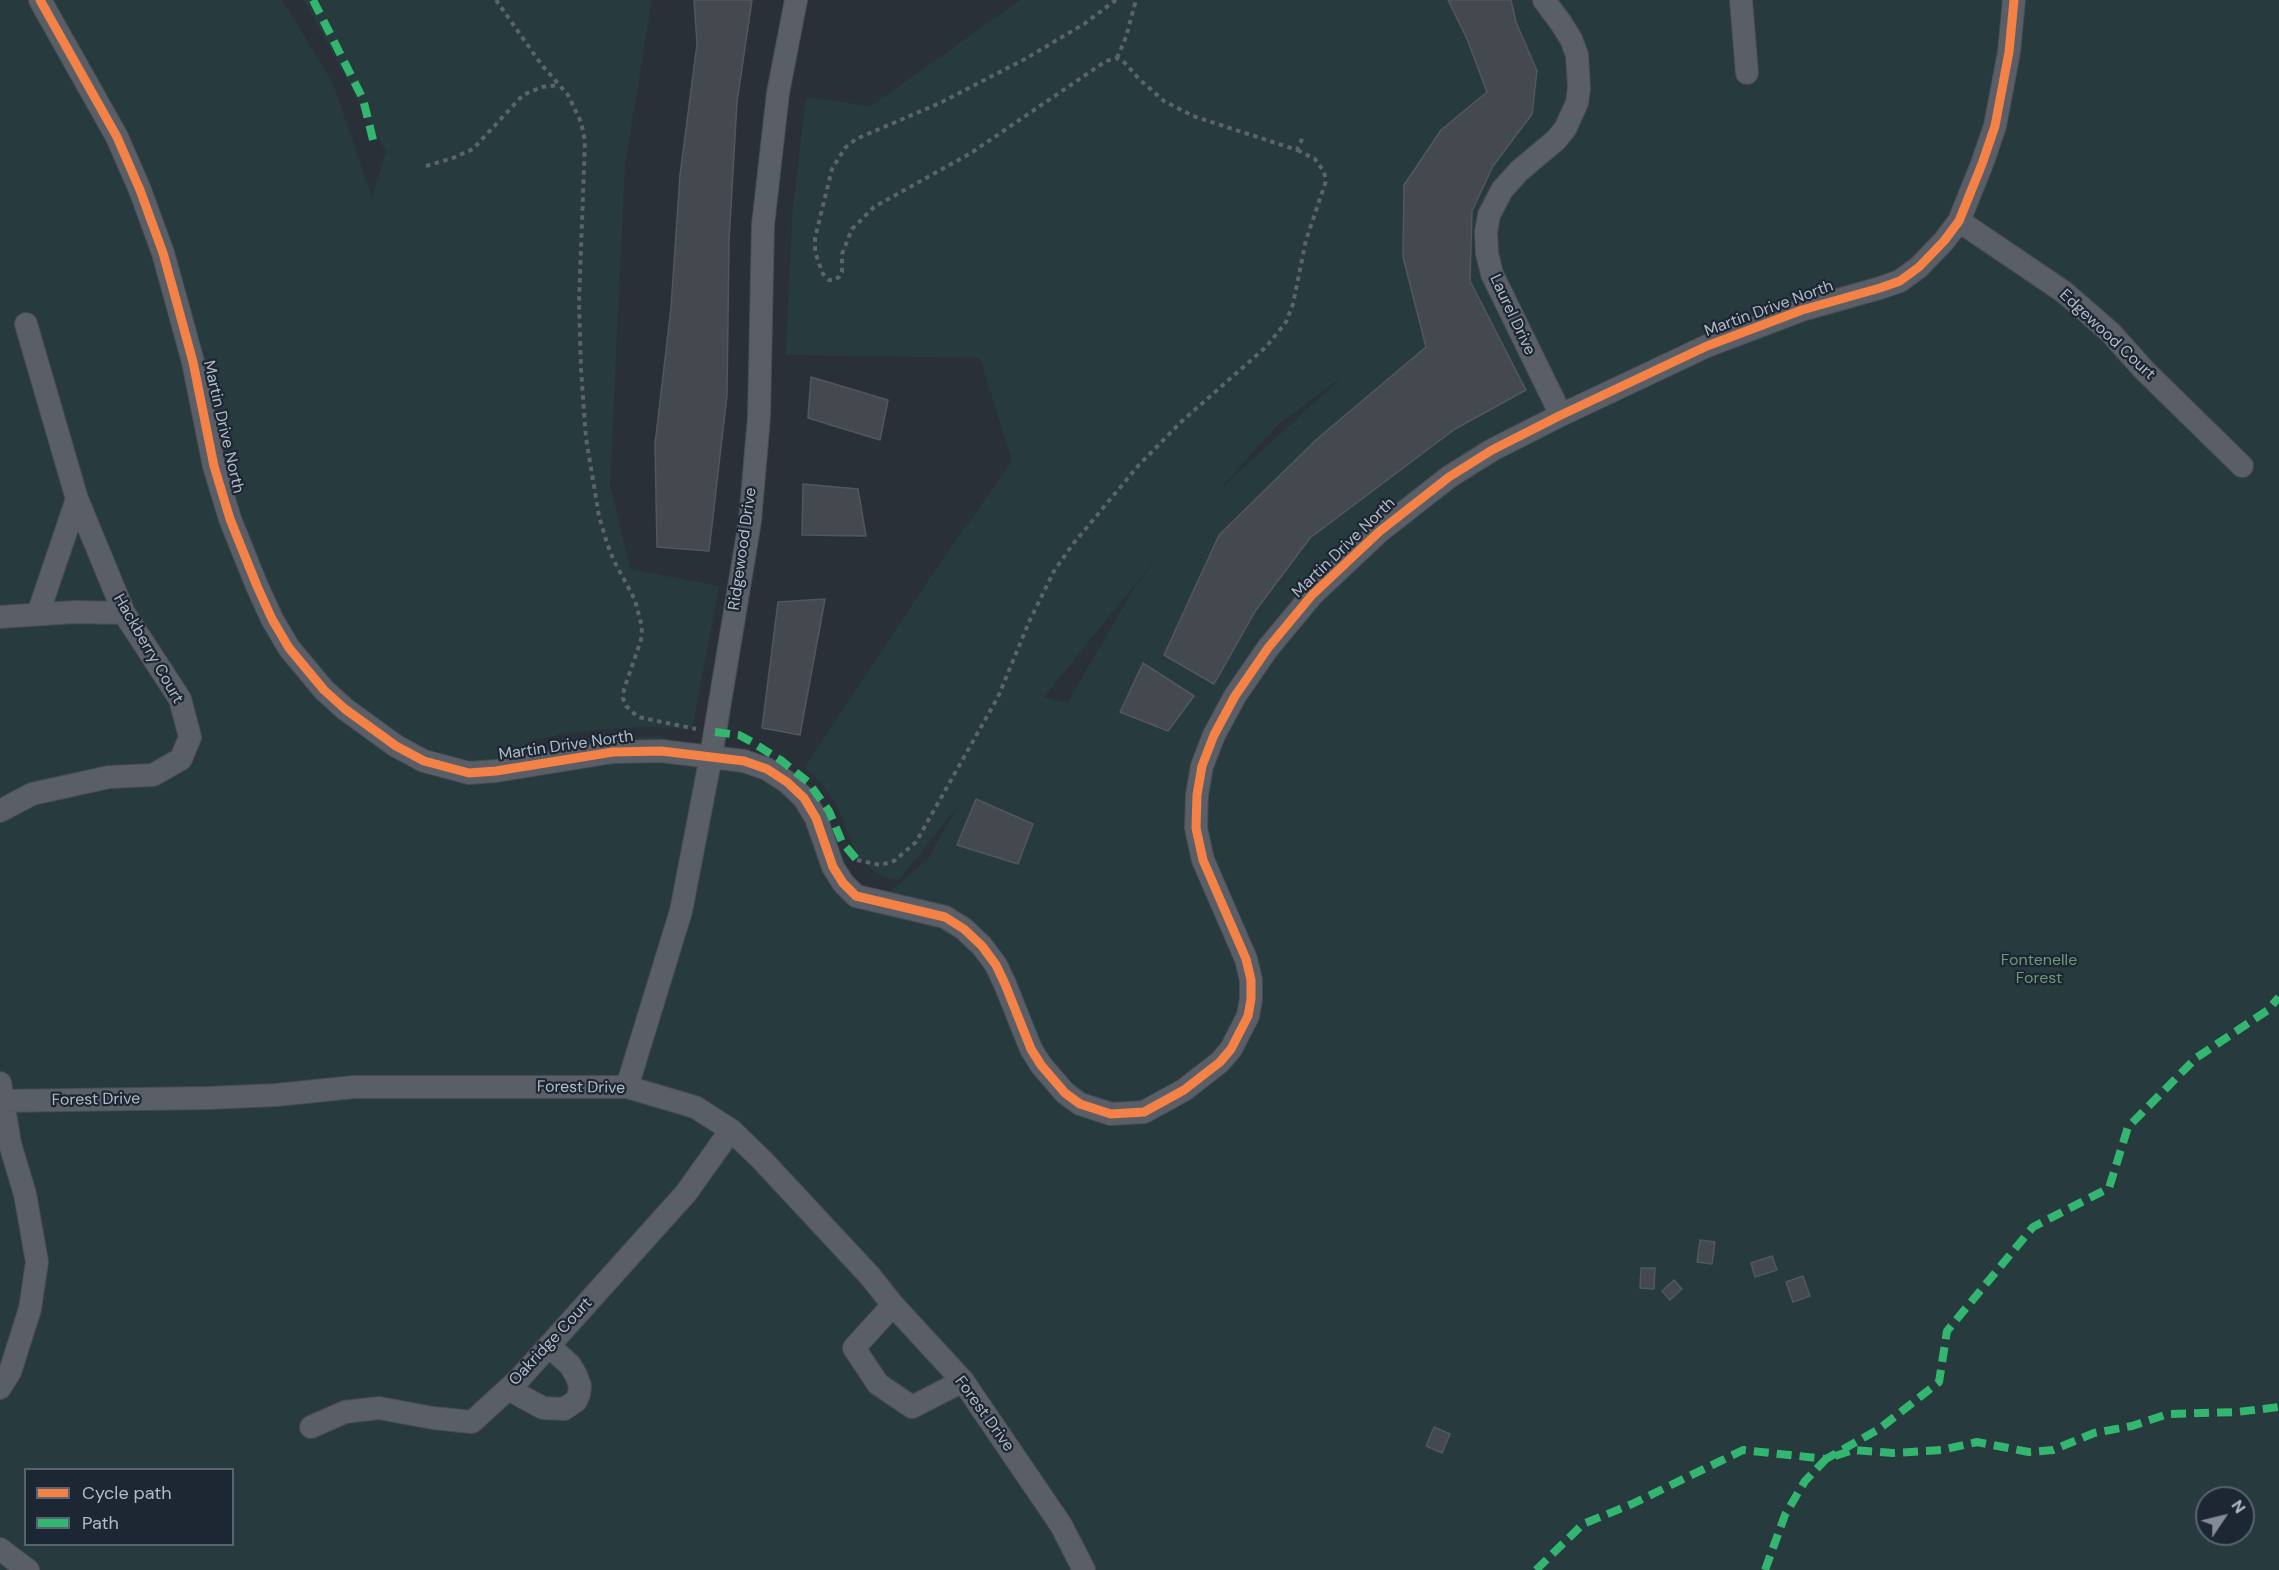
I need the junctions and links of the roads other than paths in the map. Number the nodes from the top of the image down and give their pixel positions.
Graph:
1 (40, 0) edge
2 (796, 0) edge
3 (1544, 0) edge
4 (1741, 0) edge
5 (2014, 0) edge
6 (1746, 73) dead end
7 (1959, 221) junction
8 (26, 324) dead end
9 (1561, 415) junction
10 (2242, 466) dead end
11 (77, 499) junction
12 (38, 614) junction
13 (124, 614) junction
14 (0, 617) edge
15 (711, 756) junction
16 (0, 811) edge
17 (627, 1087) junction
18 (1, 1095) edge
19 (731, 1130) junction
20 (893, 1305) junction
21 (549, 1346) junction
22 (963, 1381) junction
23 (0, 1388) edge
24 (508, 1389) junction
25 (311, 1427) dead end
26 (0, 1549) edge
27 (28, 1570) edge
28 (1084, 1570) edge

1 - 15 street, Martin Drive North
2 - 15 street, Ridgewood Drive
3 - 9 street, Laurel Drive
4 - 6 street
5 - 7 street, Martin Drive North
7 - 9 street, Martin Drive North
7 - 10 street, Edgewood Court
8 - 11 street, Hackberry Court
9 - 15 street, Martin Drive North
11 - 12 street
11 - 13 street, Hackberry Court
12 - 13 street
12 - 14 street
13 - 16 street, Hackberry Court
15 - 17 street, Ridgewood Drive
17 - 18 street, Forest Drive
17 - 19 street, Forest Drive
18 - 23 street
19 - 20 street, Forest Drive
19 - 21 street, Oakridge Court
20 - 22 street, Forest Drive
20 - 22 street
21 - 24 street, Oakridge Court
21 - 24 street
22 - 28 street, Forest Drive
24 - 25 street, Oakridge Court
26 - 27 street

